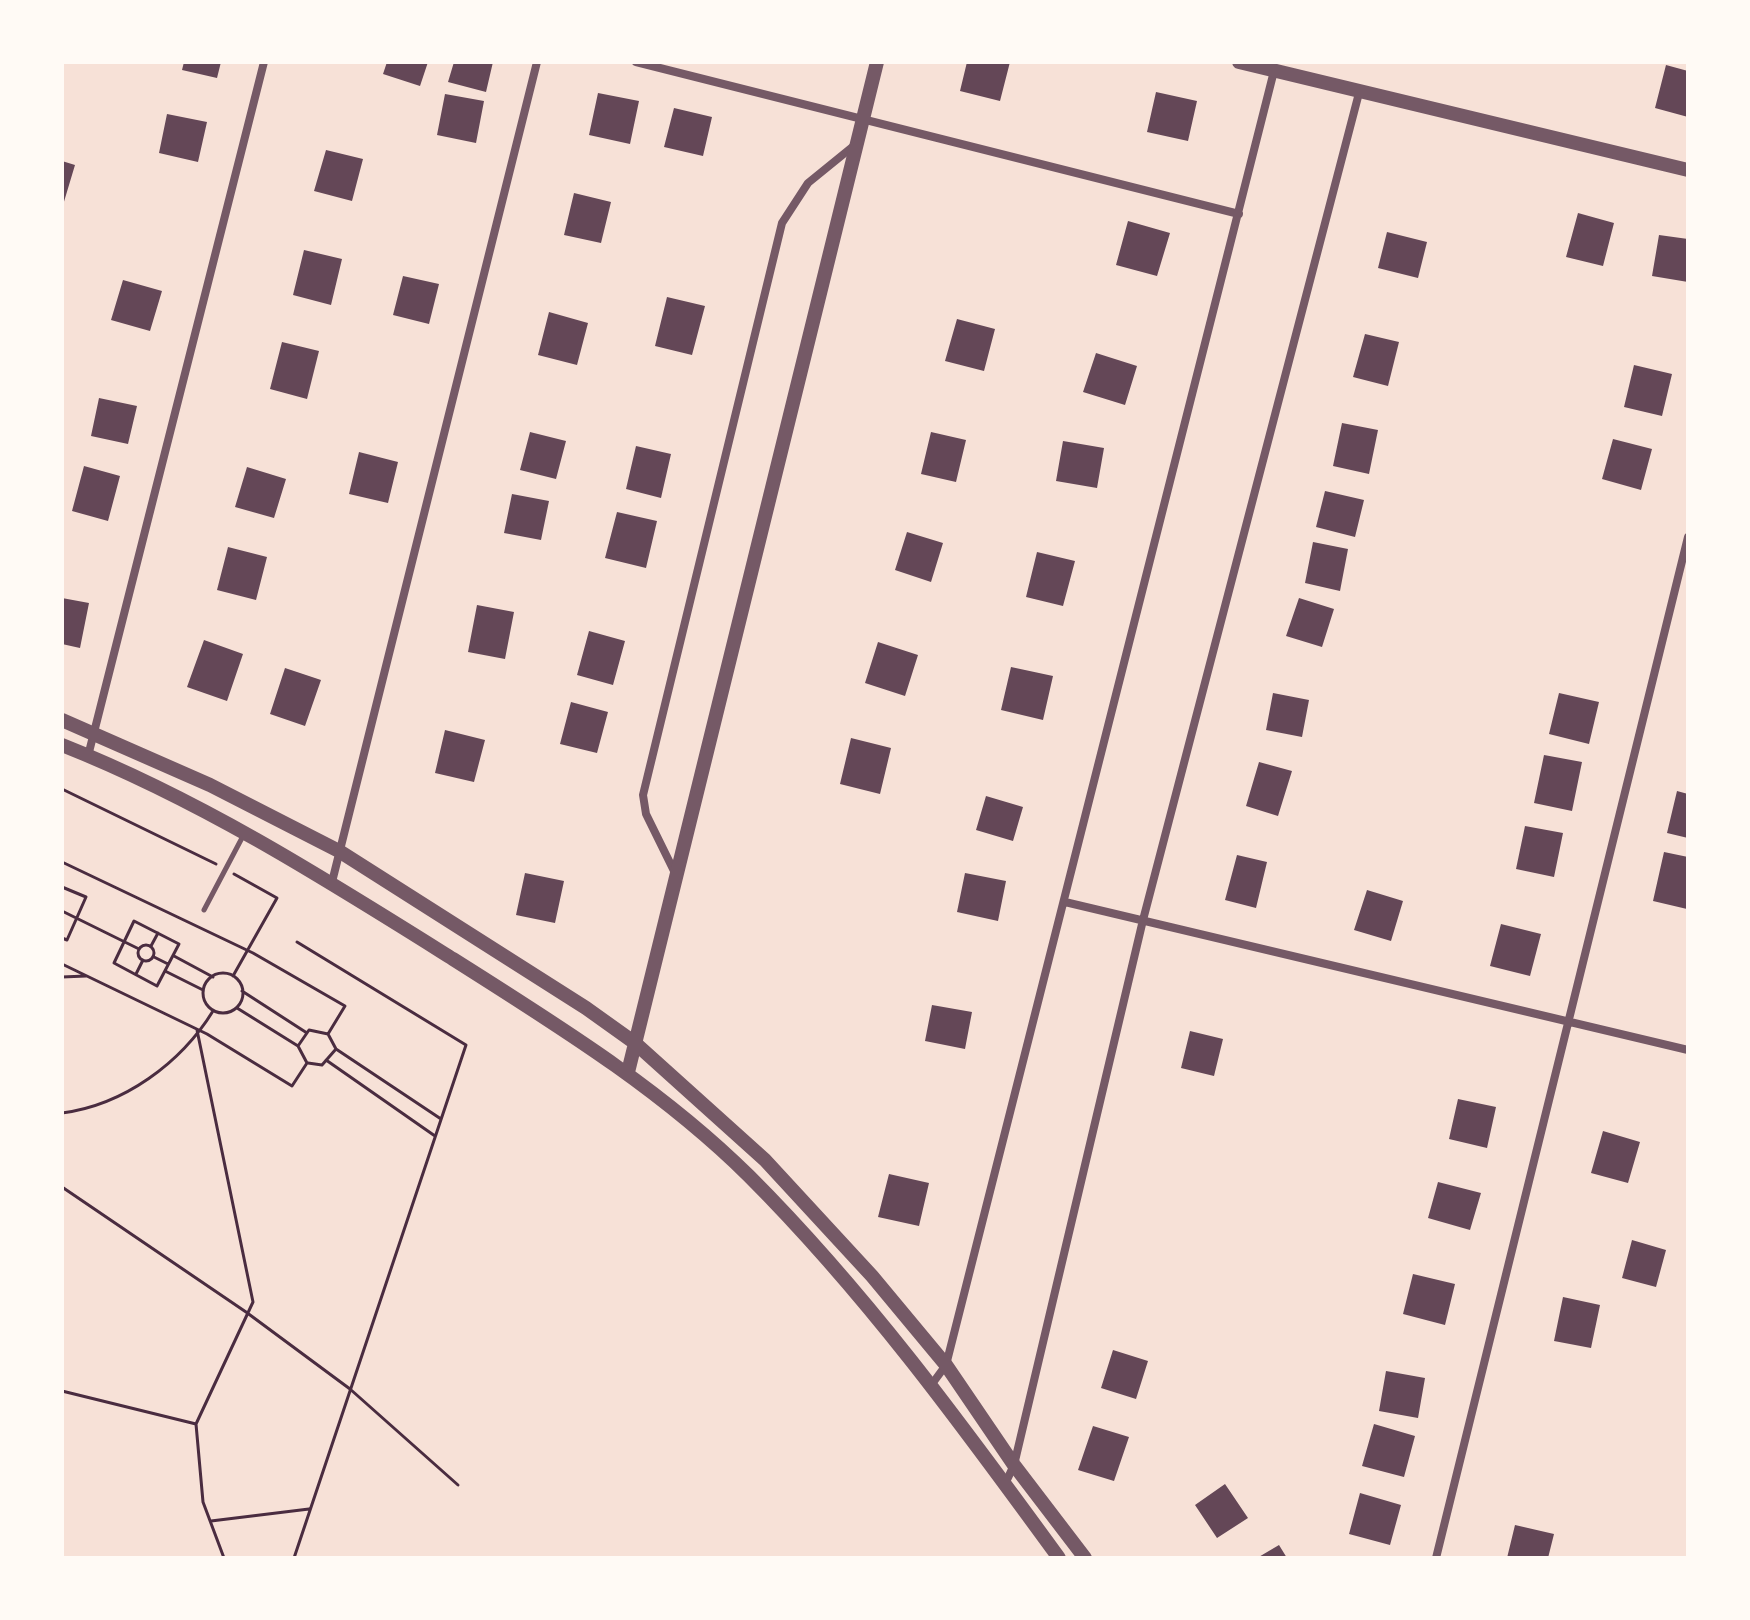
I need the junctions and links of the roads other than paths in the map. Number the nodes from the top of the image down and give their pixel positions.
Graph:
1 (264, 62) edge
2 (537, 62) edge
3 (636, 62) edge
4 (877, 62) edge
5 (1239, 62) edge
6 (1274, 71) junction
7 (1359, 93) junction
8 (864, 122) junction
9 (859, 141) junction
10 (1688, 170) edge
11 (1239, 214) junction
12 (1688, 537) edge
13 (62, 720) edge
14 (94, 732) junction
15 (62, 745) edge
16 (88, 756) junction
17 (245, 831) junction
18 (339, 851) junction
19 (678, 879) junction
20 (332, 882) junction
21 (1065, 902) junction
22 (204, 910) dead end
23 (1143, 920) junction
24 (1568, 1020) junction
25 (635, 1043) junction
26 (1688, 1050) edge
27 (628, 1072) junction
28 (946, 1365) junction
29 (932, 1384) junction
30 (1014, 1465) junction
31 (1005, 1484) junction
32 (1059, 1558) edge
33 (1085, 1558) edge
34 (1436, 1558) edge

1 - 14 street
2 - 18 street
3 - 8 street
4 - 8 street
5 - 6 street
6 - 7 street
6 - 11 street
7 - 10 street
7 - 23 street
8 - 9 street
8 - 11 street
9 - 19 street
9 - 19 street
11 - 21 street
12 - 24 street
13 - 14 street
14 - 16 street
14 - 18 street
15 - 16 street
16 - 17 street
17 - 20 street
17 - 22 lane
18 - 20 street
18 - 25 street
19 - 25 street
20 - 27 street
21 - 23 street
21 - 28 street
23 - 24 street
23 - 30 street
24 - 26 street
24 - 34 street
25 - 27 street
25 - 28 street
27 - 29 street
28 - 29 street
28 - 30 street
29 - 31 street
30 - 31 street
30 - 33 street
31 - 32 street

